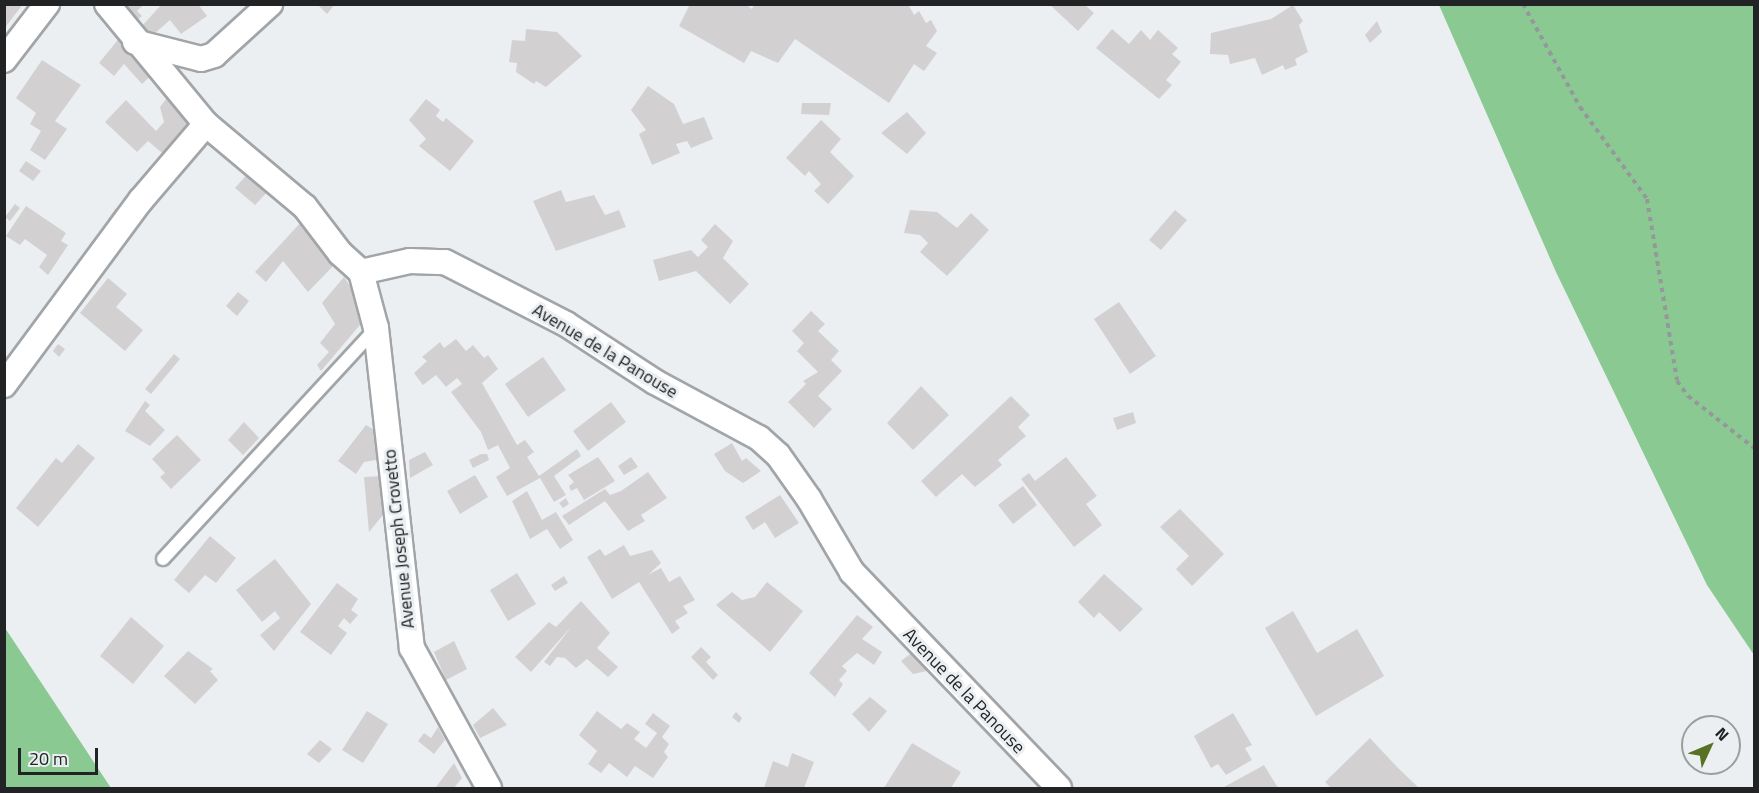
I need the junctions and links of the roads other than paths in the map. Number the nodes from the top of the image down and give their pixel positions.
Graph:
1 (47, 4) edge
2 (107, 4) edge
3 (270, 4) edge
4 (135, 42) junction
5 (4, 60) edge
6 (206, 124) junction
7 (361, 273) junction
8 (376, 328) junction
9 (4, 385) edge
10 (163, 559) dead end
11 (489, 789) edge
12 (1059, 789) edge

1 - 5 street
2 - 4 street
3 - 4 street
4 - 6 street
6 - 7 street
6 - 9 street
7 - 8 street, Avenue Joseph Crovetto
7 - 12 street, Avenue de la Panouse
8 - 10 lane
8 - 11 street, Avenue Joseph Crovetto

